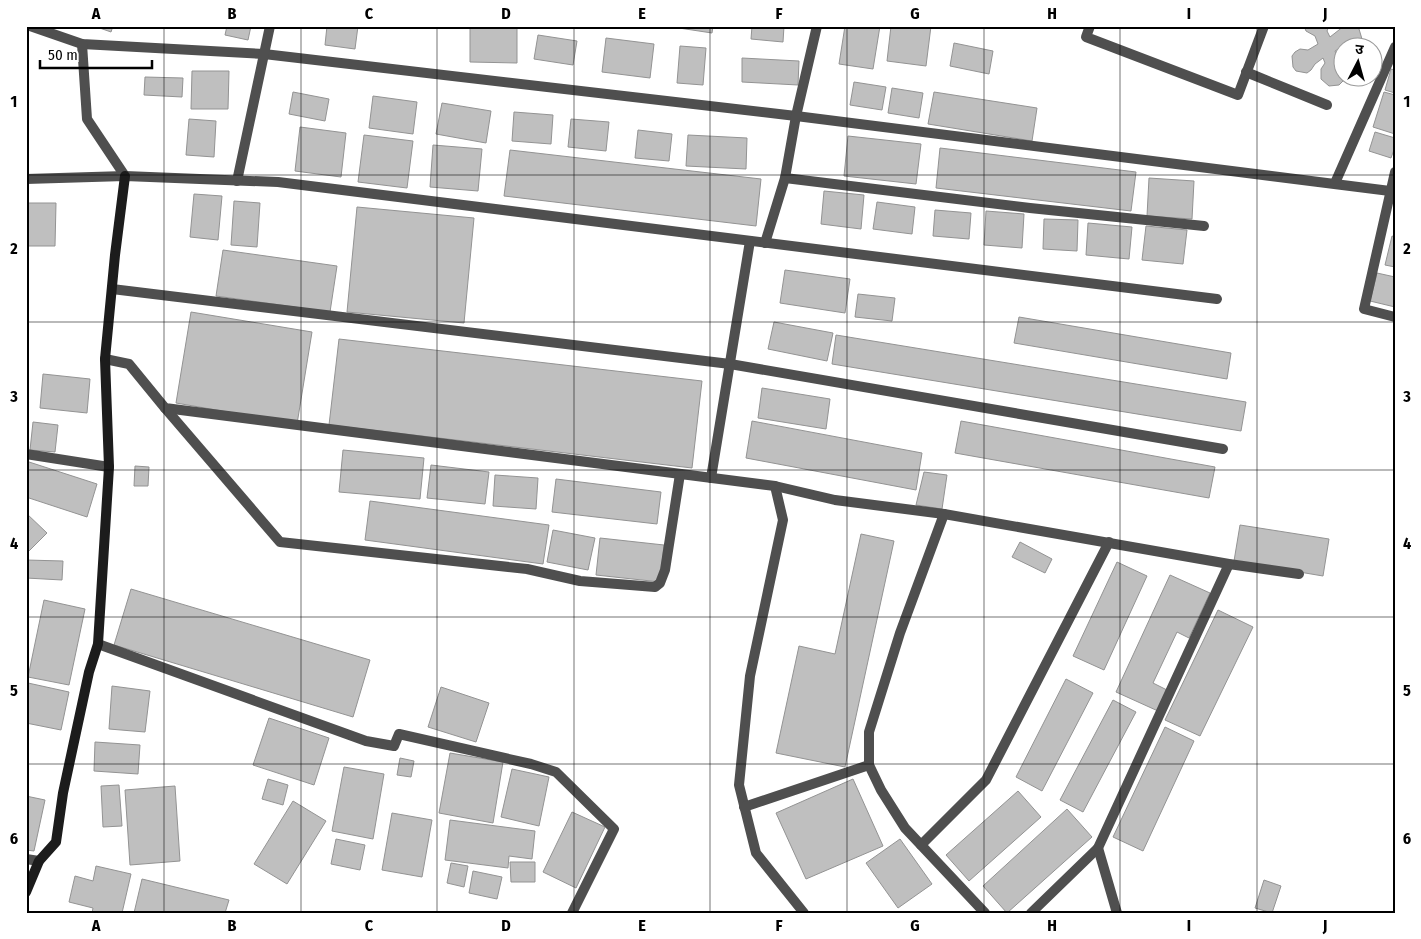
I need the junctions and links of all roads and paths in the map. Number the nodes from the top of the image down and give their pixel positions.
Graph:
1 (30, 26) edge
2 (270, 26) edge
3 (817, 26) edge
4 (1090, 26) edge
5 (1264, 26) edge
6 (82, 44) junction
7 (1395, 47) edge
8 (264, 54) junction
9 (1246, 72) junction
10 (1327, 105) dead end
11 (796, 116) junction
12 (1395, 172) edge
13 (125, 176) junction
14 (785, 178) junction
15 (26, 179) edge
16 (237, 180) junction
17 (1335, 184) junction
18 (1390, 190) junction
19 (1390, 215) edge
20 (1204, 226) dead end
21 (750, 241) junction
22 (765, 243) junction
23 (112, 289) junction
24 (1217, 299) dead end
25 (1395, 317) edge
26 (105, 359) junction
27 (730, 364) junction
28 (165, 408) junction
29 (1223, 449) dead end
30 (26, 454) edge
31 (109, 467) junction
32 (680, 474) junction
33 (711, 478) junction
34 (775, 486) junction
35 (944, 514) junction
36 (1109, 542) junction
37 (1229, 564) junction
38 (1299, 574) dead end
39 (98, 644) junction
40 (869, 765) junction
41 (744, 807) junction
42 (921, 845) junction
43 (1098, 848) junction
44 (26, 859) edge
45 (39, 862) junction
46 (26, 892) edge
47 (572, 913) edge
48 (803, 913) edge
49 (985, 913) edge
50 (1031, 913) edge
51 (1117, 913) edge

1 - 6 street
2 - 8 street
3 - 11 street
4 - 9 street
5 - 9 street
6 - 8 street
6 - 13 street
7 - 17 street
8 - 11 street
8 - 16 street
9 - 10 street
11 - 14 street
11 - 17 street
12 - 18 street
13 - 15 street
13 - 16 street
13 - 23 street
14 - 20 street
14 - 22 street
16 - 21 street
17 - 18 street
18 - 19 street
19 - 25 street
21 - 22 street
21 - 27 street
22 - 24 street
23 - 26 street
23 - 27 street
26 - 28 street
26 - 31 street
27 - 29 street
27 - 33 street
28 - 32 street
28 - 32 street
30 - 31 street
31 - 39 street
32 - 33 street
33 - 34 street
34 - 35 street
34 - 41 street
35 - 36 street
35 - 40 street
36 - 37 street
36 - 42 street
37 - 38 street
37 - 43 street
39 - 45 street
39 - 47 street
40 - 41 street
40 - 42 street
41 - 48 street
42 - 49 street
43 - 50 street
43 - 51 street
44 - 45 street
45 - 46 street

